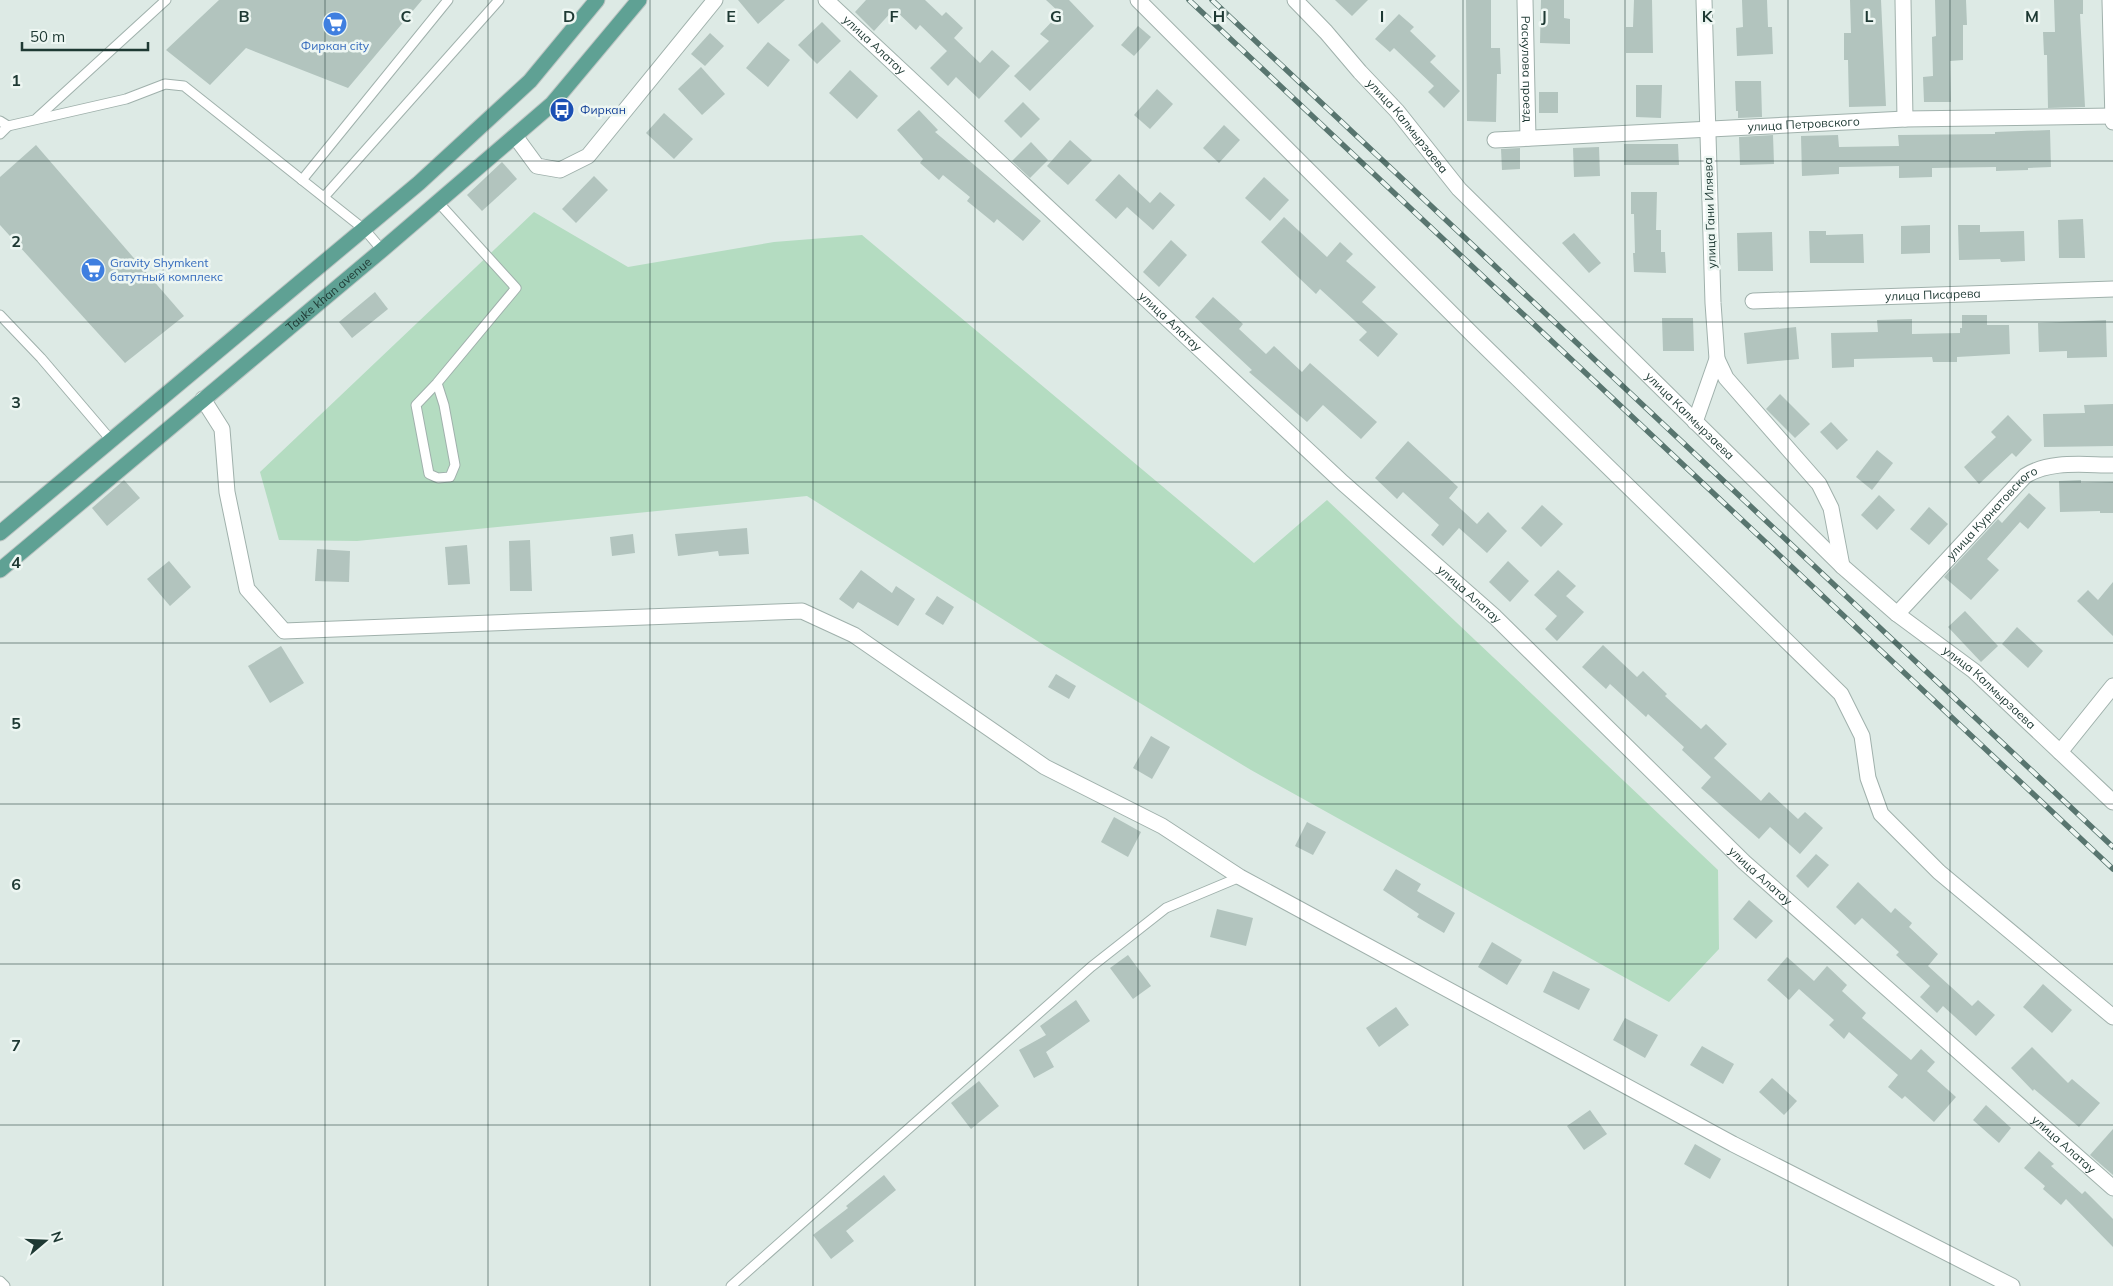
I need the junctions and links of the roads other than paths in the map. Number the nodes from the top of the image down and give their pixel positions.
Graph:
1 (166, 0) edge
2 (448, 0) edge
3 (499, 0) edge
4 (597, 0) edge
5 (639, 0) edge
6 (715, 0) edge
7 (826, 0) edge
8 (1138, 0) edge
9 (1294, 0) edge
10 (1524, 0) edge
11 (1704, 0) edge
12 (1903, 0) edge
13 (2110, 0) edge
14 (2113, 116) edge
15 (36, 118) junction
16 (1905, 119) junction
17 (0, 121) edge
18 (2113, 122) edge
19 (8, 126) junction
20 (1707, 128) junction
21 (0, 134) edge
22 (515, 136) junction
23 (1528, 138) junction
24 (1495, 140) dead end
25 (302, 180) junction
26 (324, 197) junction
27 (438, 202) junction
28 (365, 230) junction
29 (382, 250) junction
30 (2113, 289) edge
31 (1753, 300) dead end
32 (0, 315) edge
33 (1717, 359) junction
34 (437, 383) junction
35 (203, 400) junction
36 (152, 406) junction
37 (1695, 422) junction
38 (170, 427) junction
39 (111, 440) junction
40 (2113, 465) edge
41 (0, 533) edge
42 (1842, 566) junction
43 (0, 570) edge
44 (1896, 614) junction
45 (2113, 686) edge
46 (2060, 752) junction
47 (2113, 802) edge
48 (1240, 876) junction
49 (2113, 1017) edge
50 (2113, 1188) edge
51 (0, 1282) edge
52 (5, 1286) edge
53 (731, 1286) edge
54 (2012, 1286) edge

1 - 15 lane
2 - 25 lane
3 - 26 lane
4 - 28 main road
5 - 22 main road, Tauke khan avenue
6 - 22 street
7 - 50 street, улица Алатау
8 - 49 street
9 - 37 street, улица Калмырзаева
10 - 23 street, Раскулова проезд
11 - 20 street, улица Гани Иляева
12 - 16 street
13 - 14 street
14 - 16 street, улица Петровского
14 - 18 street
15 - 19 lane
15 - 25 lane
16 - 20 street, улица Петровского
17 - 19 lane
19 - 21 lane
20 - 23 street, улица Петровского
20 - 33 street, улица Гани Иляева
22 - 27 main road, Tauke khan avenue
23 - 24 street, улица Петровского
25 - 26 lane
26 - 28 lane
27 - 29 main road, Tauke khan avenue
27 - 34 lane
28 - 29 lane
28 - 36 main road
29 - 35 main road, Tauke khan avenue
30 - 31 street, улица Писарева
32 - 39 lane
33 - 37 street, улица Гани Иляева
33 - 42 street
34 - 34 lane
35 - 38 main road, Tauke khan avenue
35 - 48 street
36 - 38 main road
36 - 39 main road
37 - 42 street, улица Калмырзаева
38 - 43 main road, Tauke khan avenue
39 - 41 main road
40 - 44 street, улица Курнатовского
42 - 44 street, улица Калмырзаева
44 - 46 street, улица Калмырзаева
45 - 46 street
46 - 47 street, улица Калмырзаева
48 - 53 lane
48 - 54 street
51 - 52 lane

